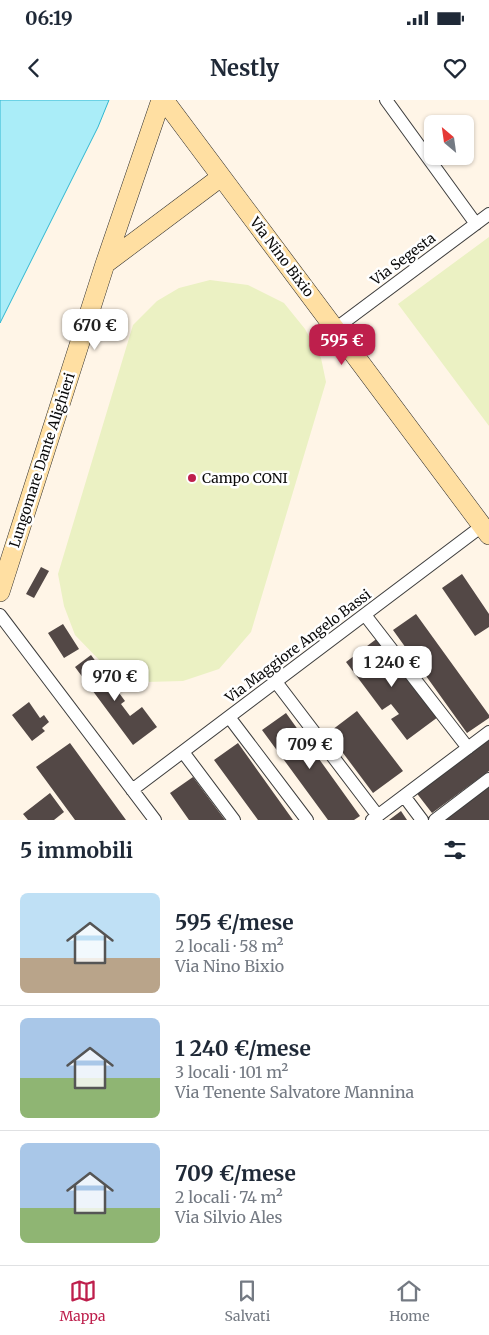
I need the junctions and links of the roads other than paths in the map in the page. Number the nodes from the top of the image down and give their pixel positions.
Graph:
1 (162, 100) edge
2 (386, 100) edge
3 (221, 177) junction
4 (489, 214) edge
5 (476, 224) junction
6 (105, 264) junction
7 (335, 329) junction
8 (486, 530) edge
9 (0, 592) edge
10 (365, 614) junction
11 (0, 615) edge
12 (276, 682) junction
13 (229, 717) junction
14 (489, 732) edge
15 (468, 748) junction
16 (183, 752) junction
17 (489, 778) edge
18 (132, 790) junction
19 (404, 796) junction
20 (375, 818) edge
21 (154, 820) edge
22 (234, 820) edge
23 (307, 820) edge
24 (422, 820) edge
25 (435, 820) edge

1 - 3 street, Via Nino Bixio
1 - 6 street, Lungomare Dante Alighieri
2 - 5 street
3 - 6 street
3 - 7 street, Via Nino Bixio
4 - 5 street, Via Segesta
5 - 7 street, Via Segesta
6 - 9 street, Lungomare Dante Alighieri
7 - 8 street, Via Nino Bixio
8 - 10 street, Via Maggiore Angelo Bassi
10 - 12 street, Via Maggiore Angelo Bassi
10 - 15 street
11 - 18 street
12 - 13 street, Via Maggiore Angelo Bassi
12 - 20 street
13 - 16 street, Via Maggiore Angelo Bassi
13 - 23 street
14 - 15 street
15 - 19 street
16 - 18 street, Via Maggiore Angelo Bassi
16 - 22 street
17 - 25 street
18 - 21 street
19 - 20 street
19 - 24 street

